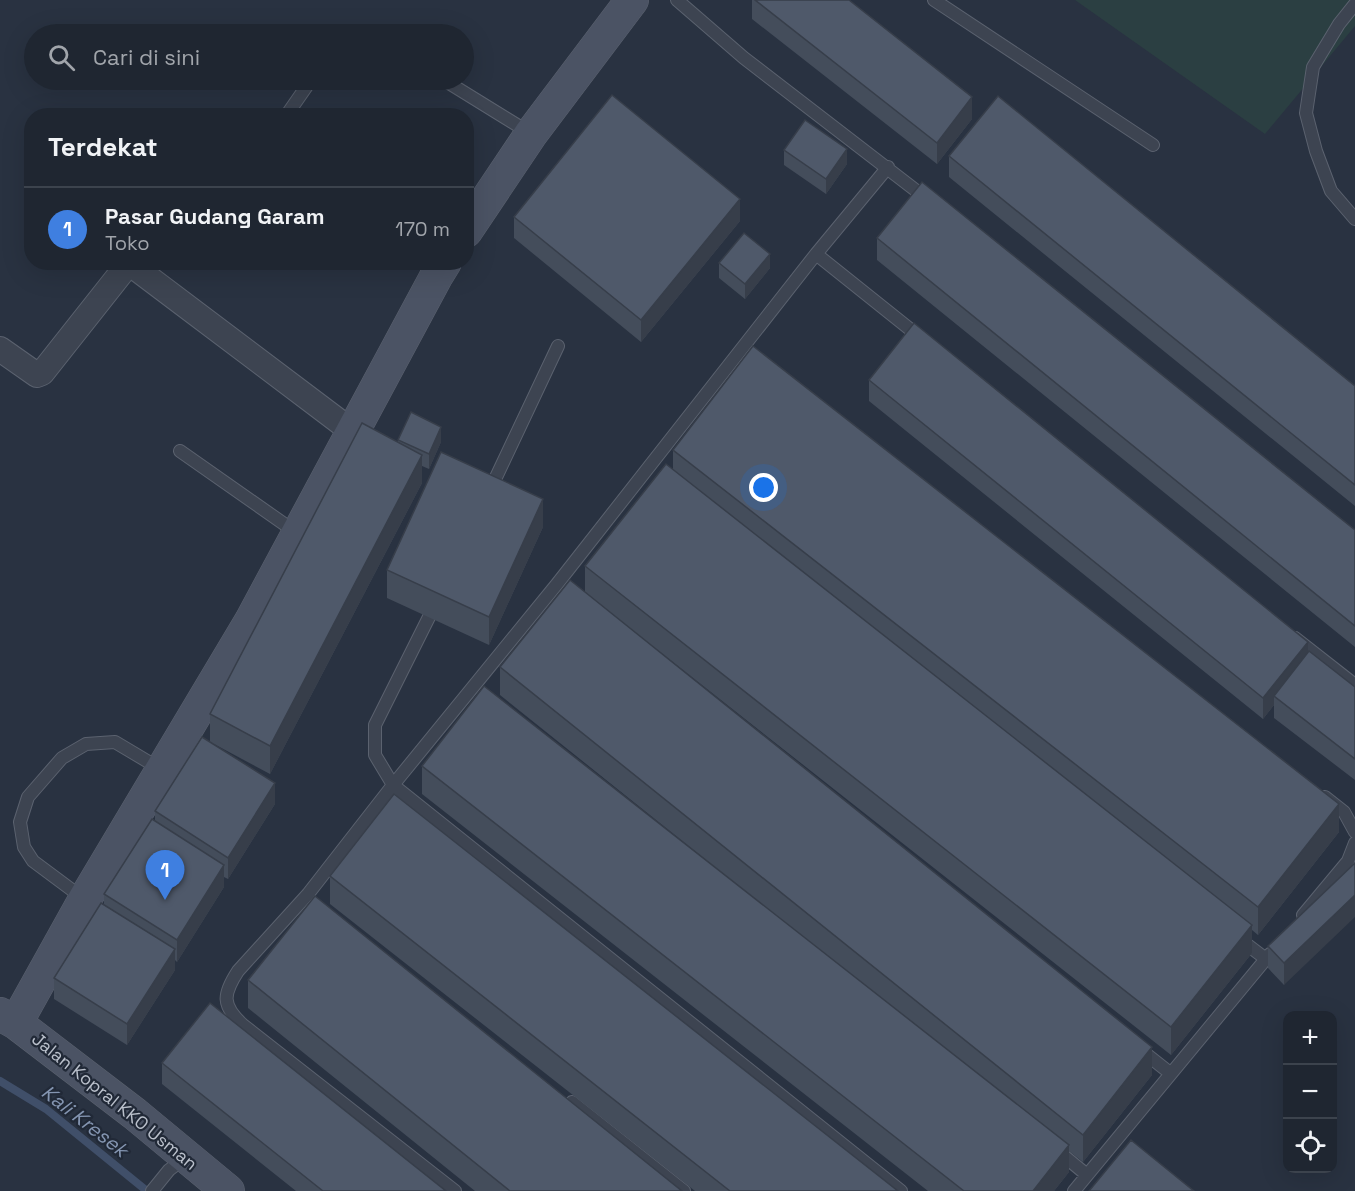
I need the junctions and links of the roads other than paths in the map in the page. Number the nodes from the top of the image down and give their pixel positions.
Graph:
1 (632, 0) edge
2 (677, 0) edge
3 (934, 0) edge
4 (1355, 4) edge
5 (304, 90) edge
6 (460, 90) edge
7 (292, 108) edge
8 (531, 134) junction
9 (1153, 146) dead end
10 (888, 167) junction
11 (934, 204) edge
12 (474, 219) edge
13 (1355, 219) edge
14 (816, 254) junction
15 (123, 270) edge
16 (139, 270) edge
17 (436, 270) edge
18 (928, 344) edge
19 (558, 346) dead end
20 (0, 349) edge
21 (352, 432) junction
22 (180, 451) dead end
23 (486, 500) edge
24 (298, 534) junction
25 (429, 618) edge
26 (1290, 633) edge
27 (1355, 685) edge
28 (162, 770) junction
29 (393, 785) junction
30 (1316, 790) edge
31 (1355, 832) edge
32 (1355, 843) edge
33 (85, 899) junction
34 (1296, 924) edge
35 (1228, 930) edge
36 (1281, 942) edge
37 (1266, 959) junction
38 (8, 1018) edge
39 (1133, 1044) edge
40 (1170, 1073) junction
41 (562, 1095) edge
42 (1050, 1145) edge
43 (178, 1164) junction
44 (1088, 1175) junction
45 (152, 1191) edge
46 (228, 1191) edge
47 (455, 1191) edge
48 (684, 1191) edge
49 (901, 1191) edge
50 (1074, 1191) edge

1 - 8 street
2 - 10 lane
3 - 9 lane
4 - 13 lane
5 - 7 lane
6 - 8 lane
8 - 12 street
10 - 11 lane
10 - 14 lane
14 - 18 lane
14 - 29 lane
15 - 20 street
16 - 21 street
17 - 21 street
19 - 23 lane
21 - 24 street
22 - 24 lane
24 - 28 street
25 - 29 lane
26 - 27 lane
28 - 33 street
28 - 33 lane
29 - 47 lane
29 - 49 lane
30 - 31 lane
32 - 34 lane
33 - 38 street
35 - 37 lane
36 - 37 lane
37 - 40 lane
38 - 43 street, Jalan Kopral KKO Usman
39 - 40 lane
40 - 44 lane
41 - 48 lane
42 - 44 lane
43 - 45 lane
43 - 46 street, Jalan Kopral KKO Usman
44 - 50 lane

